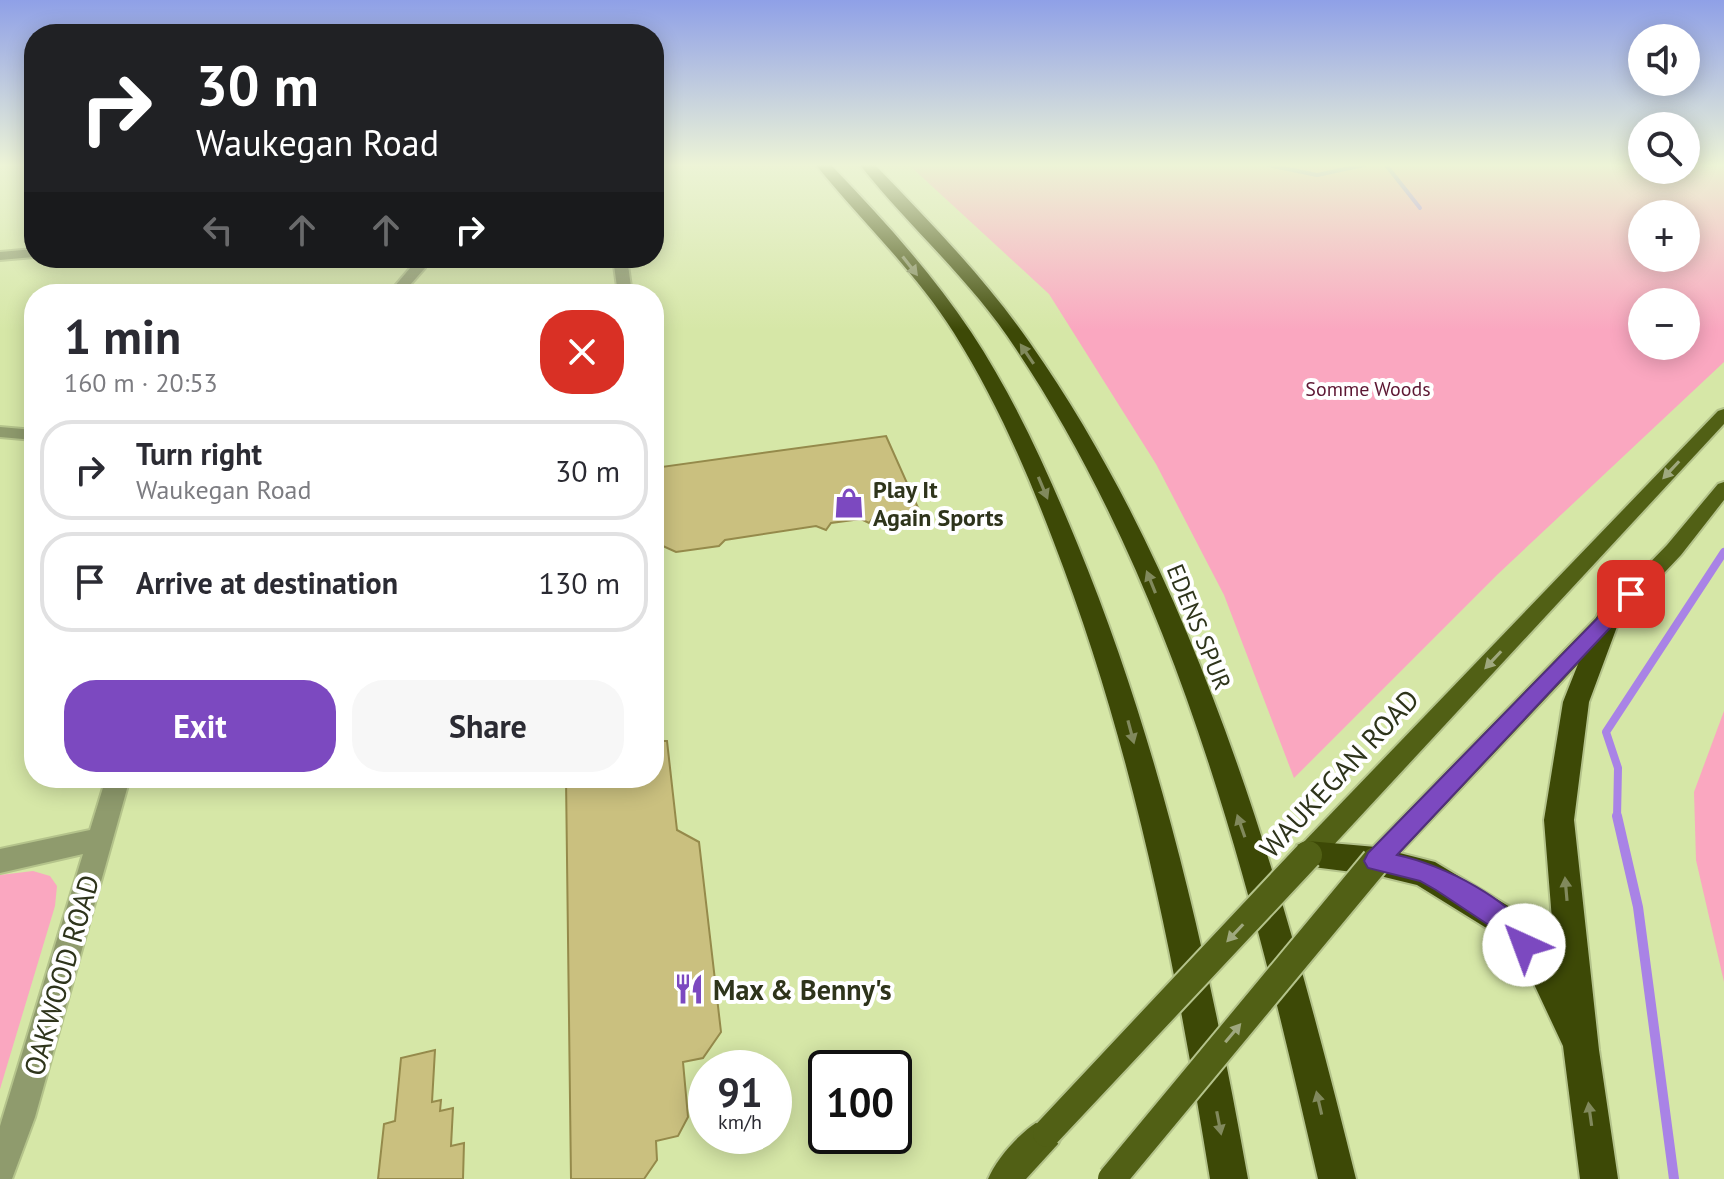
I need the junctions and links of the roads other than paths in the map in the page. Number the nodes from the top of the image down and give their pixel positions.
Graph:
1 (872, 220) edge
2 (920, 220) edge
3 (24, 254) edge
4 (0, 256) edge
5 (418, 268) edge
6 (404, 284) edge
7 (1724, 414) edge
8 (0, 432) edge
9 (24, 434) edge
10 (1724, 488) edge
11 (1609, 616) junction
12 (115, 788) edge
13 (101, 839) junction
14 (1308, 855) junction
15 (0, 861) edge
16 (1376, 861) junction
17 (1581, 1050) junction
18 (0, 1170) edge
19 (1004, 1179) edge
20 (1112, 1179) edge
21 (1229, 1179) edge
22 (1337, 1179) edge
23 (1599, 1179) edge

1 -> 21 highway
22 -> 2 highway, EDENS SPUR
3 - 4 street
5 - 6 street
7 -> 14 main road, WAUKEGAN ROAD
8 - 9 street
10 - 11 main road
11 - 16 main road
17 -> 11 highway
12 - 13 street, OAKWOOD ROAD
13 - 15 street
13 - 18 street, OAKWOOD ROAD
14 - 16 highway
14 -> 19 main road, WAUKEGAN ROAD, bridge
16 - 17 highway
20 -> 16 main road, bridge
23 -> 17 highway

